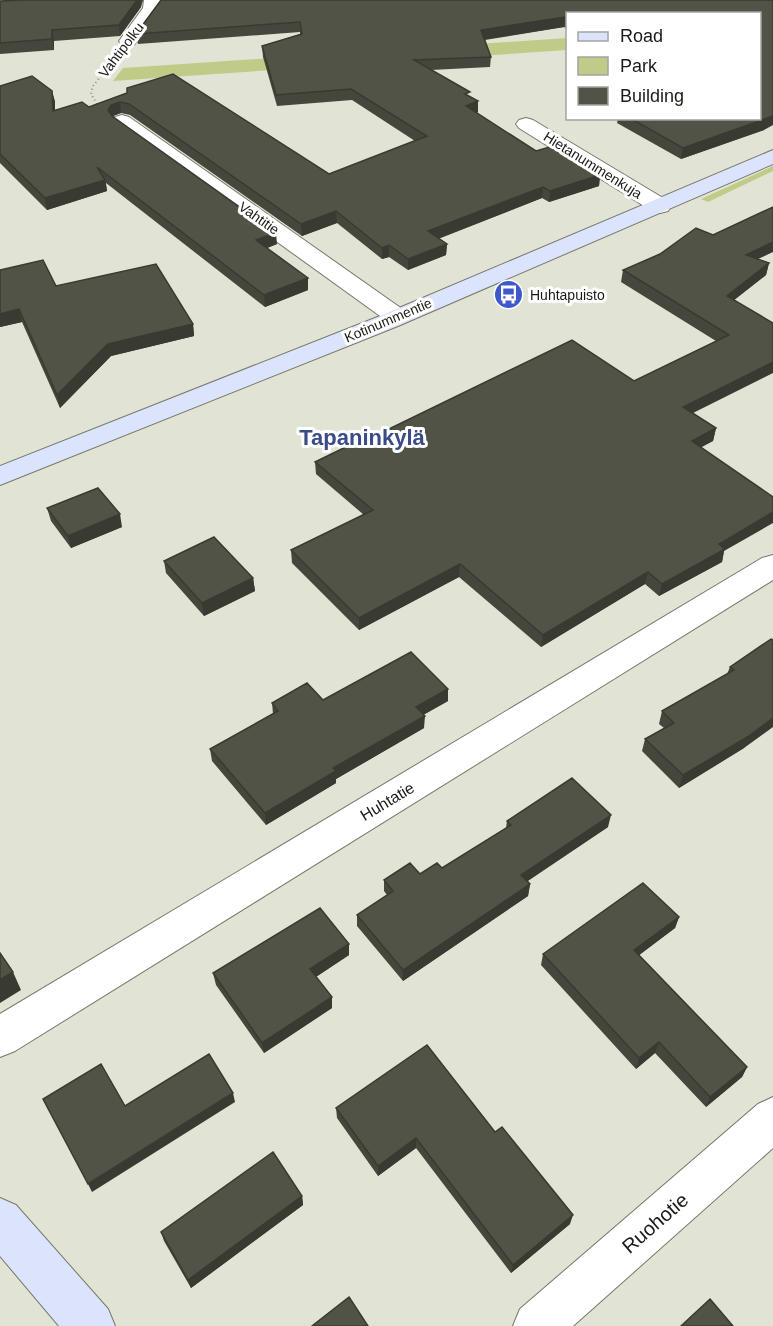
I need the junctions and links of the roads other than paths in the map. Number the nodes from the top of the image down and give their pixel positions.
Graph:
1 (153, 0) edge
2 (128, 41) road end
3 (122, 121) edge
4 (526, 124) dead end
5 (773, 156) edge
6 (660, 206) junction
7 (396, 316) junction
8 (0, 476) edge
9 (773, 566) edge
10 (0, 1036) edge
11 (773, 1119) edge
12 (0, 1221) edge
13 (91, 1326) edge
14 (537, 1326) edge

1 - 2 street, Vahtipolku
3 - 7 street, Vahtitie
4 - 6 street, Hietanummenkuja
5 - 6 main road, Kotinummentie
6 - 7 main road, Kotinummentie
7 - 8 main road, Kotinummentie
9 - 10 street, Huhtatie
11 - 14 street, Ruohotie
12 - 13 main road

